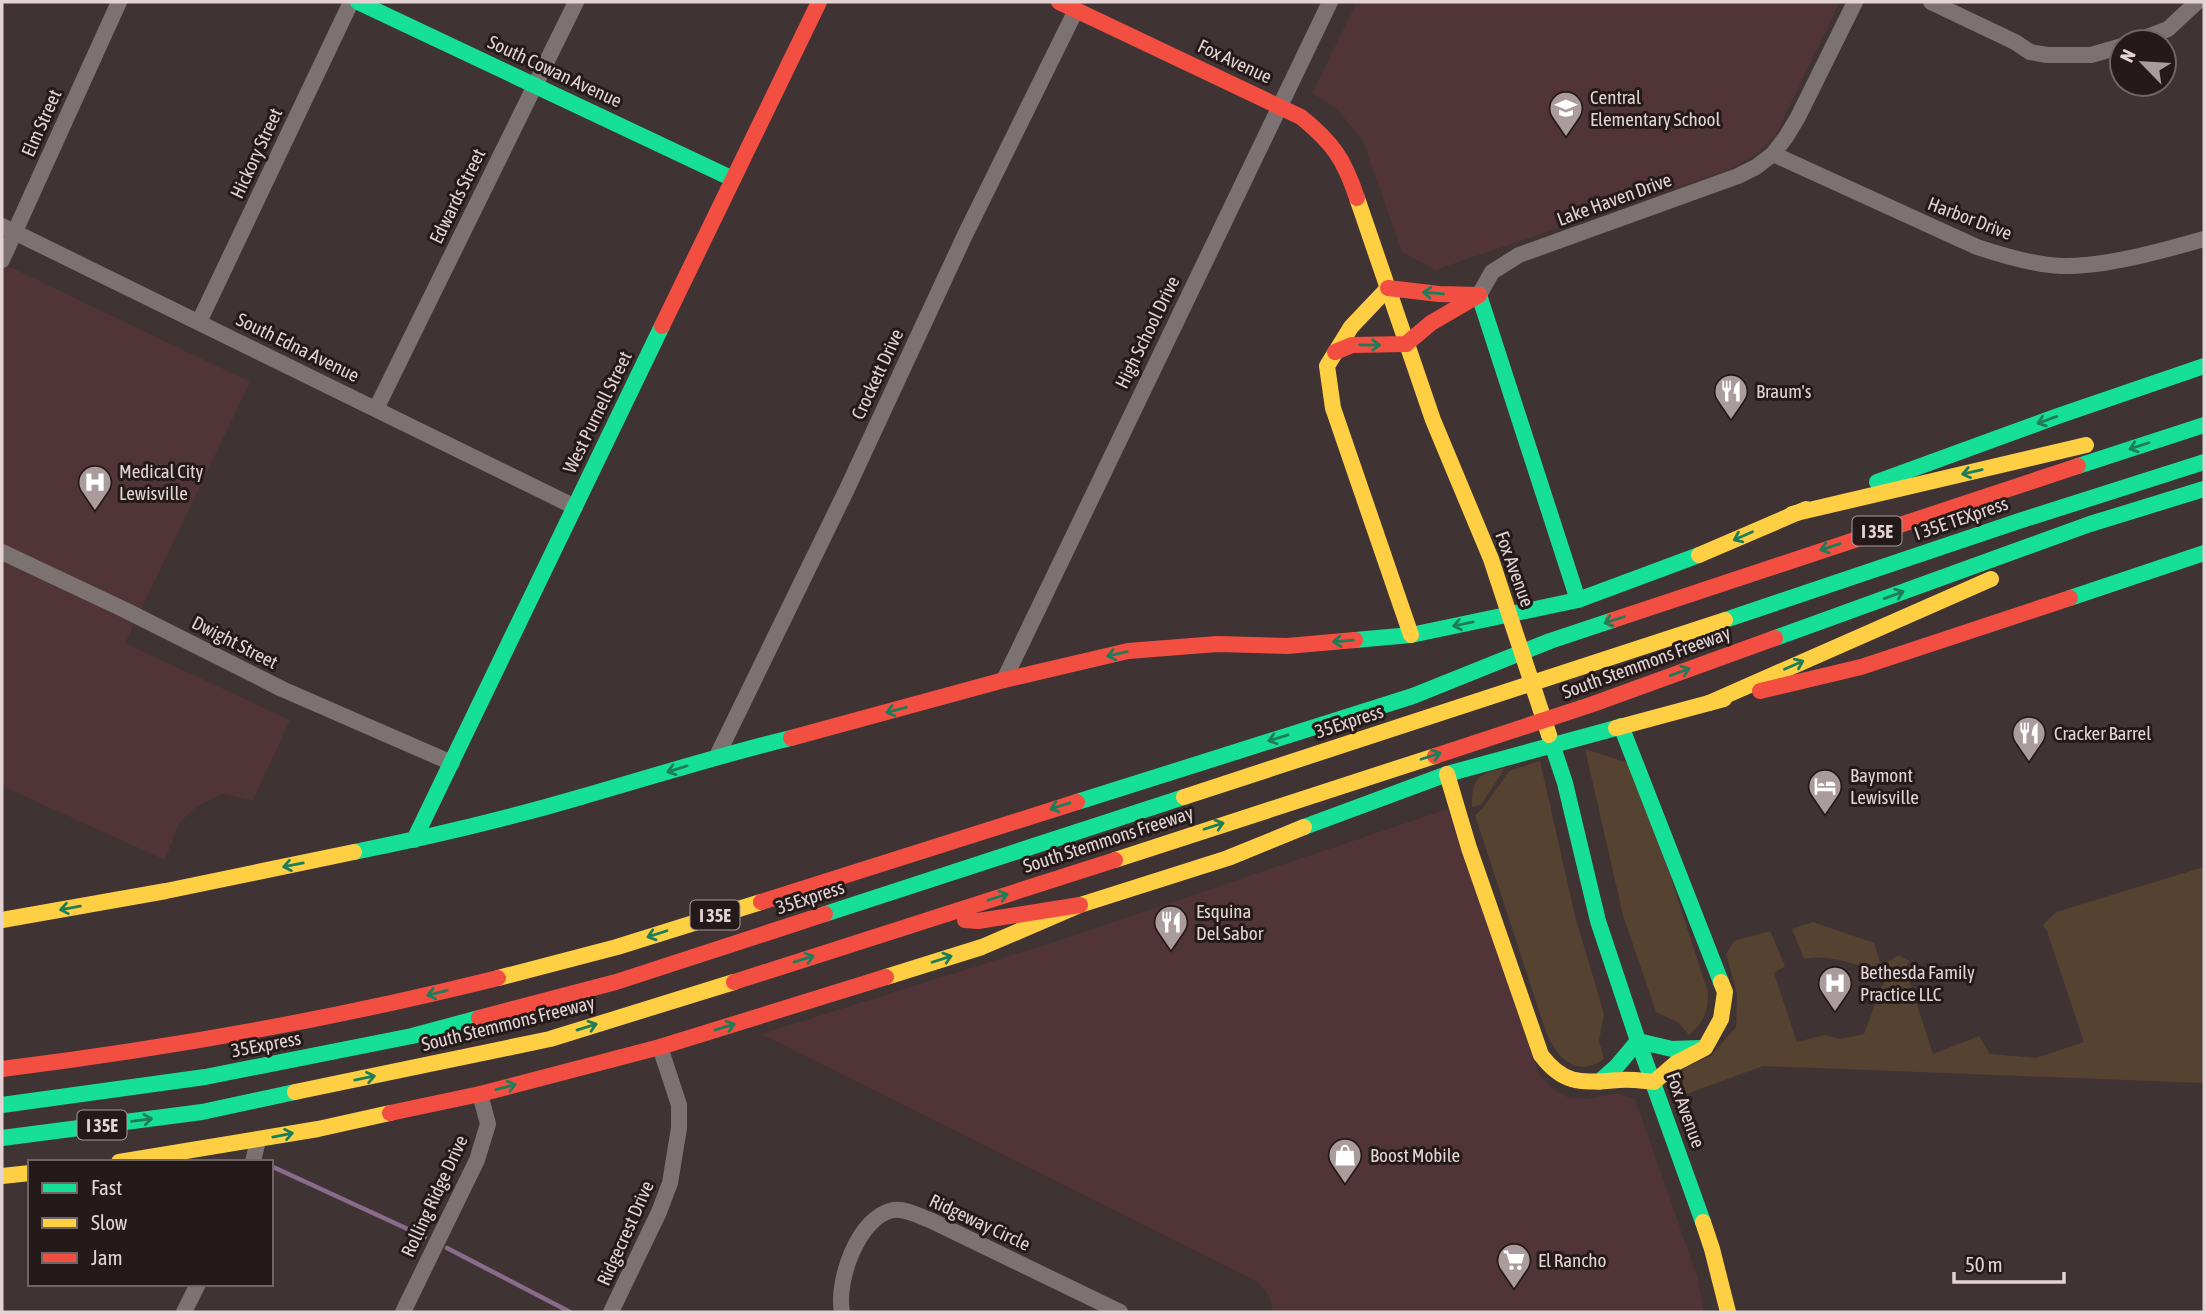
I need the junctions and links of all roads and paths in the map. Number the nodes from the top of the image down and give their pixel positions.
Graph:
1 (119, 2) edge
2 (351, 2) edge
3 (358, 2) edge
4 (576, 2) edge
5 (819, 2) edge
6 (1059, 2) edge
7 (1330, 2) edge
8 (1855, 2) edge
9 (1931, 2) edge
10 (2197, 2) edge
11 (1076, 10) junction
12 (2169, 28) edge
13 (2108, 50) edge
14 (535, 85) junction
15 (1279, 106) junction
16 (1773, 154) junction
17 (733, 179) junction
18 (8, 229) edge
19 (2204, 239) edge
20 (2, 260) edge
21 (1388, 288) junction
22 (1479, 295) junction
23 (199, 322) junction
24 (1406, 344) junction
25 (1335, 352) junction
26 (2204, 366) edge
27 (376, 409) junction
28 (2204, 414) edge
29 (2204, 425) edge
30 (2204, 462) edge
31 (2204, 489) edge
32 (575, 508) junction
33 (1792, 514) junction
34 (2090, 524) junction
35 (2, 552) edge
36 (2204, 553) edge
37 (1578, 600) junction
38 (1411, 635) junction
39 (1614, 657) joint
40 (1004, 680) junction
41 (1709, 703) junction
42 (1621, 726) junction
43 (717, 756) junction
44 (452, 763) junction
45 (1447, 774) junction
46 (414, 840) junction
47 (1080, 905) junction
48 (933, 919) junction
49 (2, 920) edge
50 (1637, 1041) junction
51 (660, 1047) junction
52 (1705, 1048) junction
53 (2, 1069) edge
54 (1599, 1082) junction
55 (1654, 1082) junction
56 (480, 1094) junction
57 (2, 1105) edge
58 (2, 1138) edge
59 (258, 1140) junction
60 (132, 1160) edge
61 (253, 1160) edge
62 (28, 1173) edge
63 (2, 1176) edge
64 (197, 1286) edge
65 (184, 1312) edge
66 (403, 1312) edge
67 (611, 1312) edge
68 (842, 1312) edge
69 (1120, 1312) edge
70 (1728, 1312) edge

1 - 18 street, Elm Street
2 - 23 street, Hickory Street
3 - 14 main road, South Cowan Avenue
4 - 14 street, Edwards Street
5 - 17 main road, West Purnell Street
6 - 11 main road, Fox Avenue
7 - 15 street, High School Drive
8 - 16 street
9 - 13 street
10 - 12 street
11 - 15 main road, Fox Avenue
11 - 43 street, Crockett Drive
14 - 17 main road, South Cowan Avenue
14 - 27 street, Edwards Street
15 - 21 main road, Fox Avenue
15 - 40 street, High School Drive
16 - 19 street, Harbor Drive
16 - 22 street, Lake Haven Drive
17 - 32 main road, West Purnell Street
18 - 20 street, Elm Street
18 - 23 street, South Edna Avenue
22 -> 21 main road
21 - 24 main road, Fox Avenue
21 - 25 main road
22 - 24 main road
22 - 37 main road
23 - 27 street, South Edna Avenue
25 -> 24 main road
24 - 50 main road, Fox Avenue
25 - 38 main road
26 -> 33 main road
27 - 32 street, South Edna Avenue
28 -> 33 main road
29 -> 53 main road, I 35E
30 - 39 main road, I 35E TEXpress
31 - 34 main road, South Stemmons Freeway / I 35E
32 - 44 main road, West Purnell Street
33 -> 37 main road
41 -> 34 main road
48 -> 34 main road, South Stemmons Freeway / I 35E
35 - 44 street, Dwight Street
36 - 41 main road
37 -> 38 main road
38 -> 40 main road
39 - 57 main road, 35Express
40 -> 43 main road
41 - 42 main road
42 - 45 main road
42 - 52 main road
43 -> 46 main road
44 - 46 main road, West Purnell Street
45 - 47 main road
45 - 54 main road
46 -> 49 main road
47 - 48 main road
51 -> 47 main road
58 -> 48 main road, South Stemmons Freeway / I 35E
50 - 52 main road
50 - 54 main road
50 - 55 main road, Fox Avenue
56 -> 51 main road
51 - 67 street, Ridgecrest Drive
52 - 55 main road
54 - 55 main road
55 - 70 main road, Fox Avenue
59 -> 56 main road
56 - 66 street, Rolling Ridge Drive
59 - 60 main road
59 - 61 street
62 - 63 main road
64 - 65 street
68 - 69 street, Ridgeway Circle

